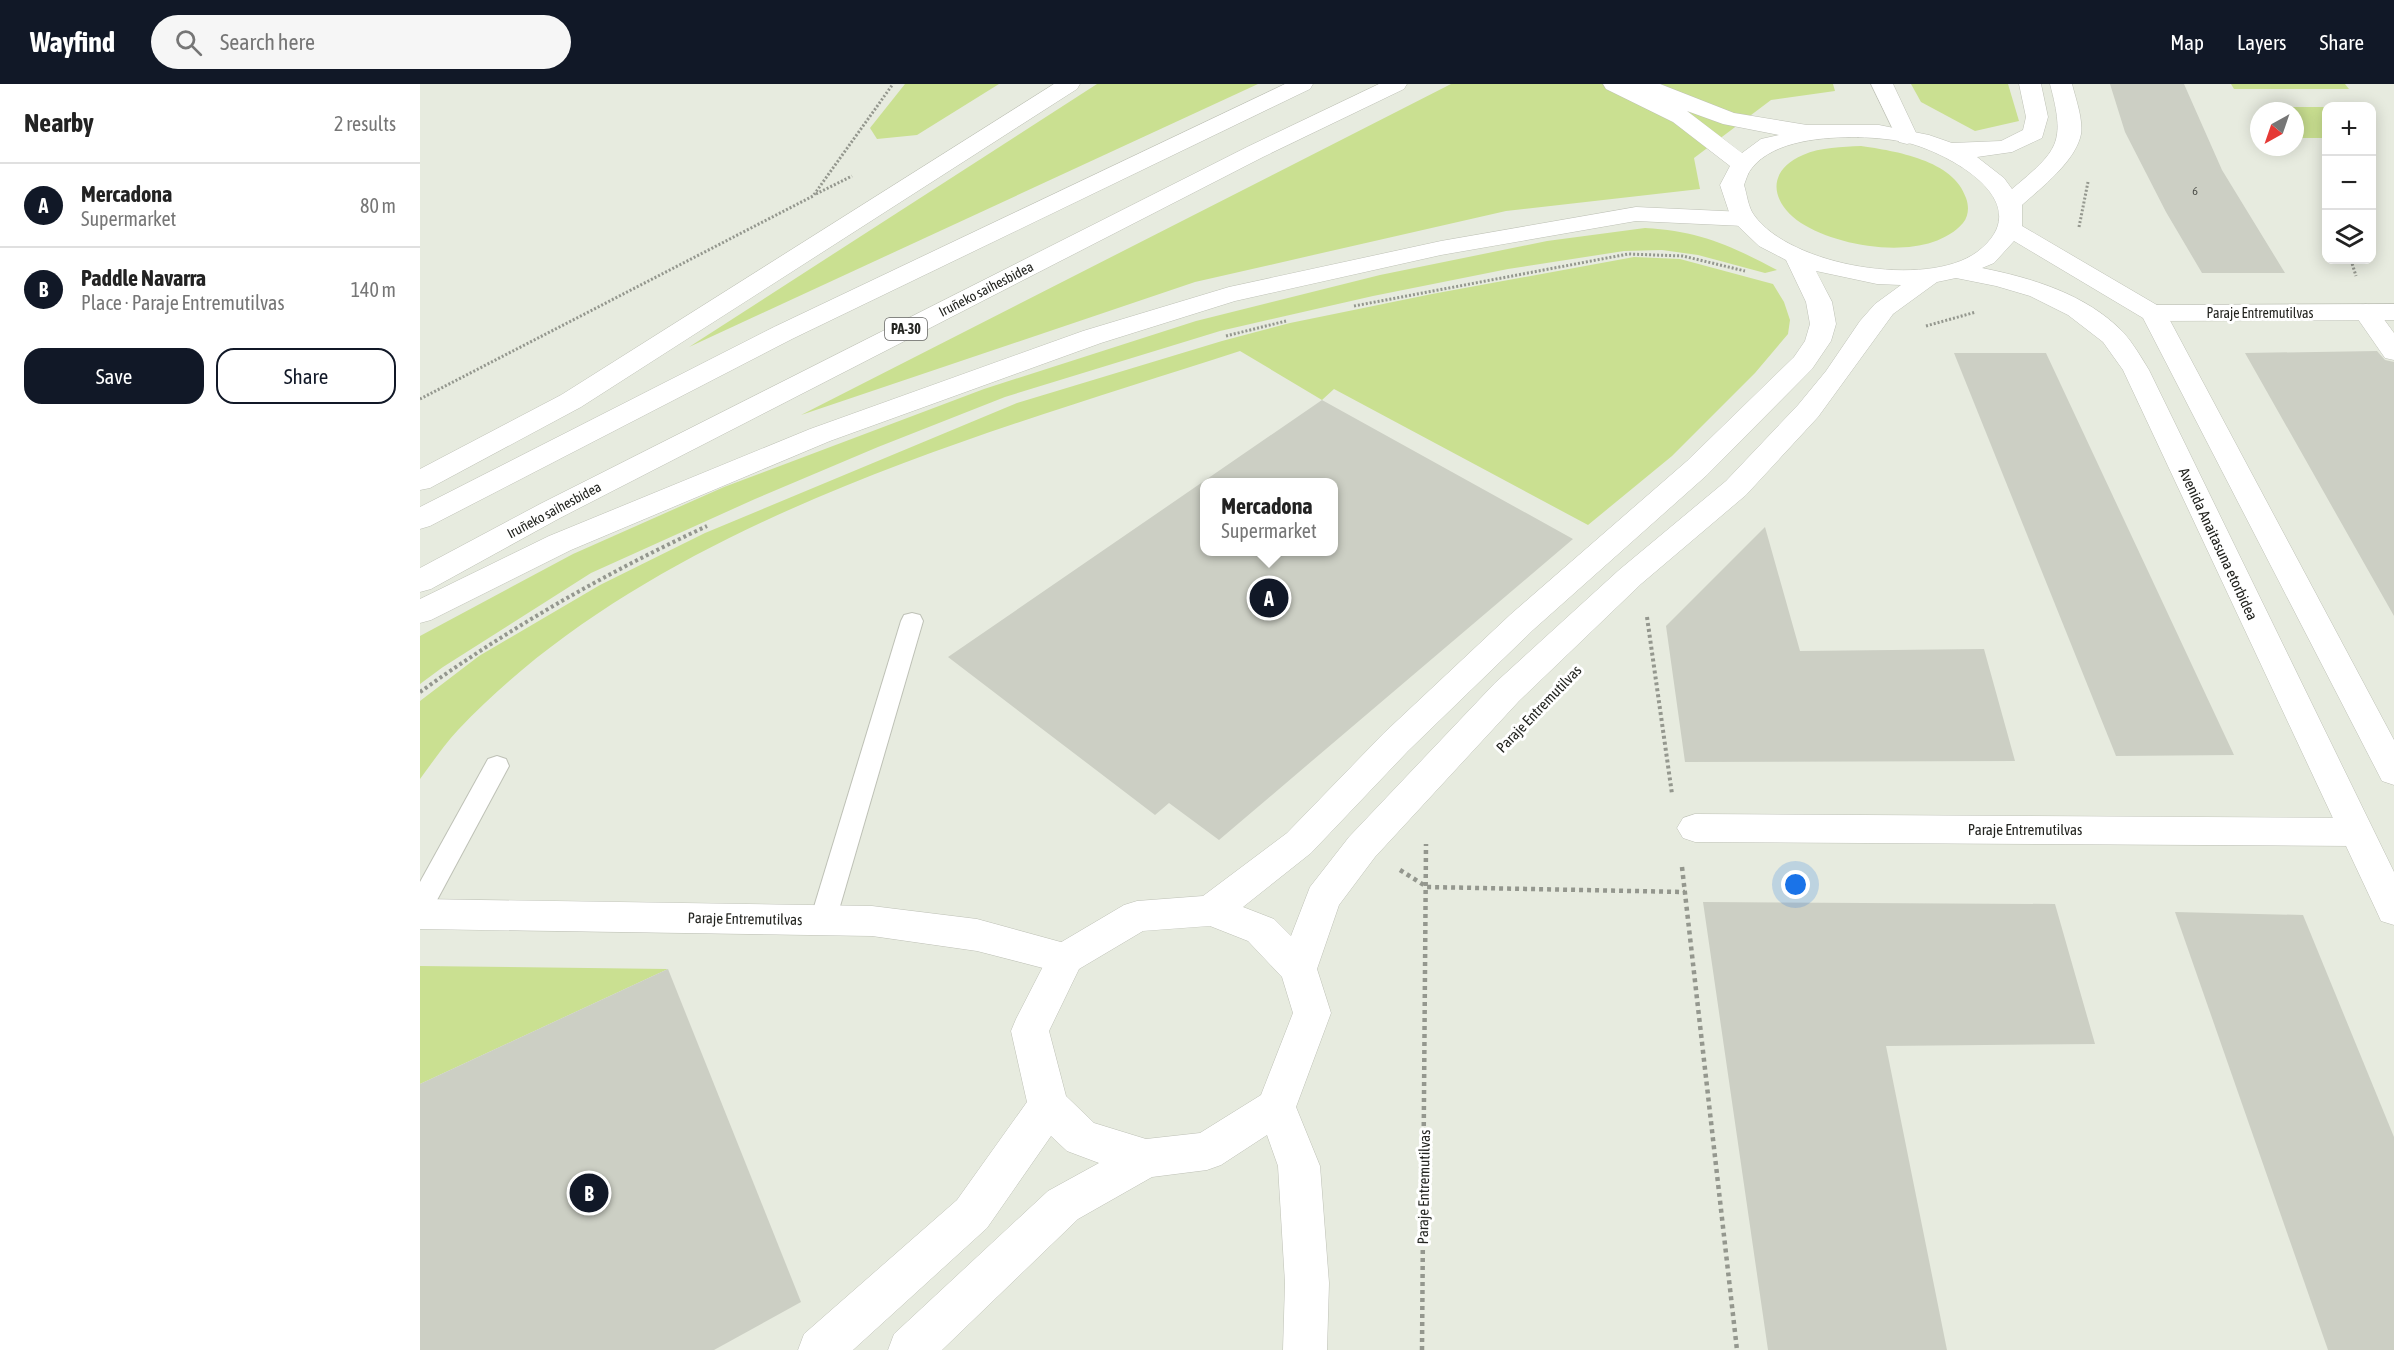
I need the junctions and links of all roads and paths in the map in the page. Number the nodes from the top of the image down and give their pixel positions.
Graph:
1 (892, 84) edge
2 (1069, 84) edge
3 (1302, 84) edge
4 (1396, 84) edge
5 (1614, 84) edge
6 (1642, 84) edge
7 (1882, 84) edge
8 (2030, 84) edge
9 (2061, 84) edge
10 (1815, 132) junction
11 (1907, 137) junction
12 (1946, 150) junction
13 (1742, 164) junction
14 (2011, 216) junction
15 (1744, 219) junction
16 (1797, 257) junction
17 (1750, 272) dead end
18 (1942, 273) junction
19 (2036, 289) junction
20 (1345, 308) dead end
21 (2366, 312) junction
22 (2394, 312) edge
23 (2153, 313) junction
24 (1288, 320) dead end
25 (1922, 328) dead end
26 (1221, 337) dead end
27 (2394, 352) edge
28 (420, 399) edge
29 (420, 481) edge
30 (420, 519) edge
31 (711, 524) dead end
32 (420, 581) edge
33 (420, 612) edge
34 (1647, 616) dead end
35 (912, 621) dead end
36 (420, 692) edge
37 (497, 766) dead end
38 (2394, 772) edge
39 (1673, 796) dead end
40 (1695, 828) dead end
41 (2355, 832) junction
42 (1426, 839) dead end
43 (1362, 847) junction
44 (1682, 861) dead end
45 (1427, 887) junction
46 (1685, 892) junction
47 (420, 907) edge
48 (2394, 910) edge
49 (1210, 911) junction
50 (420, 914) edge
51 (823, 920) junction
52 (1066, 958) junction
53 (1298, 969) junction
54 (1048, 1106) junction
55 (1276, 1107) junction
56 (1146, 1158) junction
57 (820, 1350) edge
58 (910, 1350) edge
59 (1305, 1350) edge
60 (1422, 1350) edge
61 (1737, 1350) edge

1 - 28 path
2 - 29 main road
3 - 30 main road
4 - 32 main road, Iruñeko saihesbidea / PA-30
5 - 13 main road
6 - 10 main road
7 - 11 main road
8 - 12 main road
9 - 14 main road
10 - 11 main road
10 - 13 main road
11 - 12 main road
12 - 14 main road
13 - 15 main road
14 - 18 main road
14 - 23 main road
15 - 16 main road
15 - 33 main road
16 - 18 main road
16 - 49 main road
17 - 20 path
18 - 19 main road, Avenida Anaitasuna etorbidea
18 - 43 main road, Paraje Entremutilvas
19 - 25 path
19 - 41 main road, Avenida Anaitasuna etorbidea
21 - 22 main road, Paraje Entremutilvas
21 - 23 main road, Paraje Entremutilvas
21 - 27 main road
23 - 38 main road
24 - 26 path
31 - 36 path
34 - 39 path
35 - 51 lane
37 - 47 lane
40 - 41 main road, Paraje Entremutilvas
41 - 48 main road, Avenida Anaitasuna etorbidea
42 - 45 path, Paraje Entremutilvas
43 - 45 path
43 - 53 main road, Paraje Entremutilvas
44 - 46 path
45 - 46 path
45 - 60 path, Paraje Entremutilvas
46 - 61 path
49 - 52 main road
49 - 53 main road
50 - 51 main road, Paraje Entremutilvas
51 - 52 main road, Paraje Entremutilvas
52 - 54 main road
53 - 55 main road
54 - 56 main road
54 - 57 main road
55 - 56 main road
55 - 59 main road
56 - 58 main road

